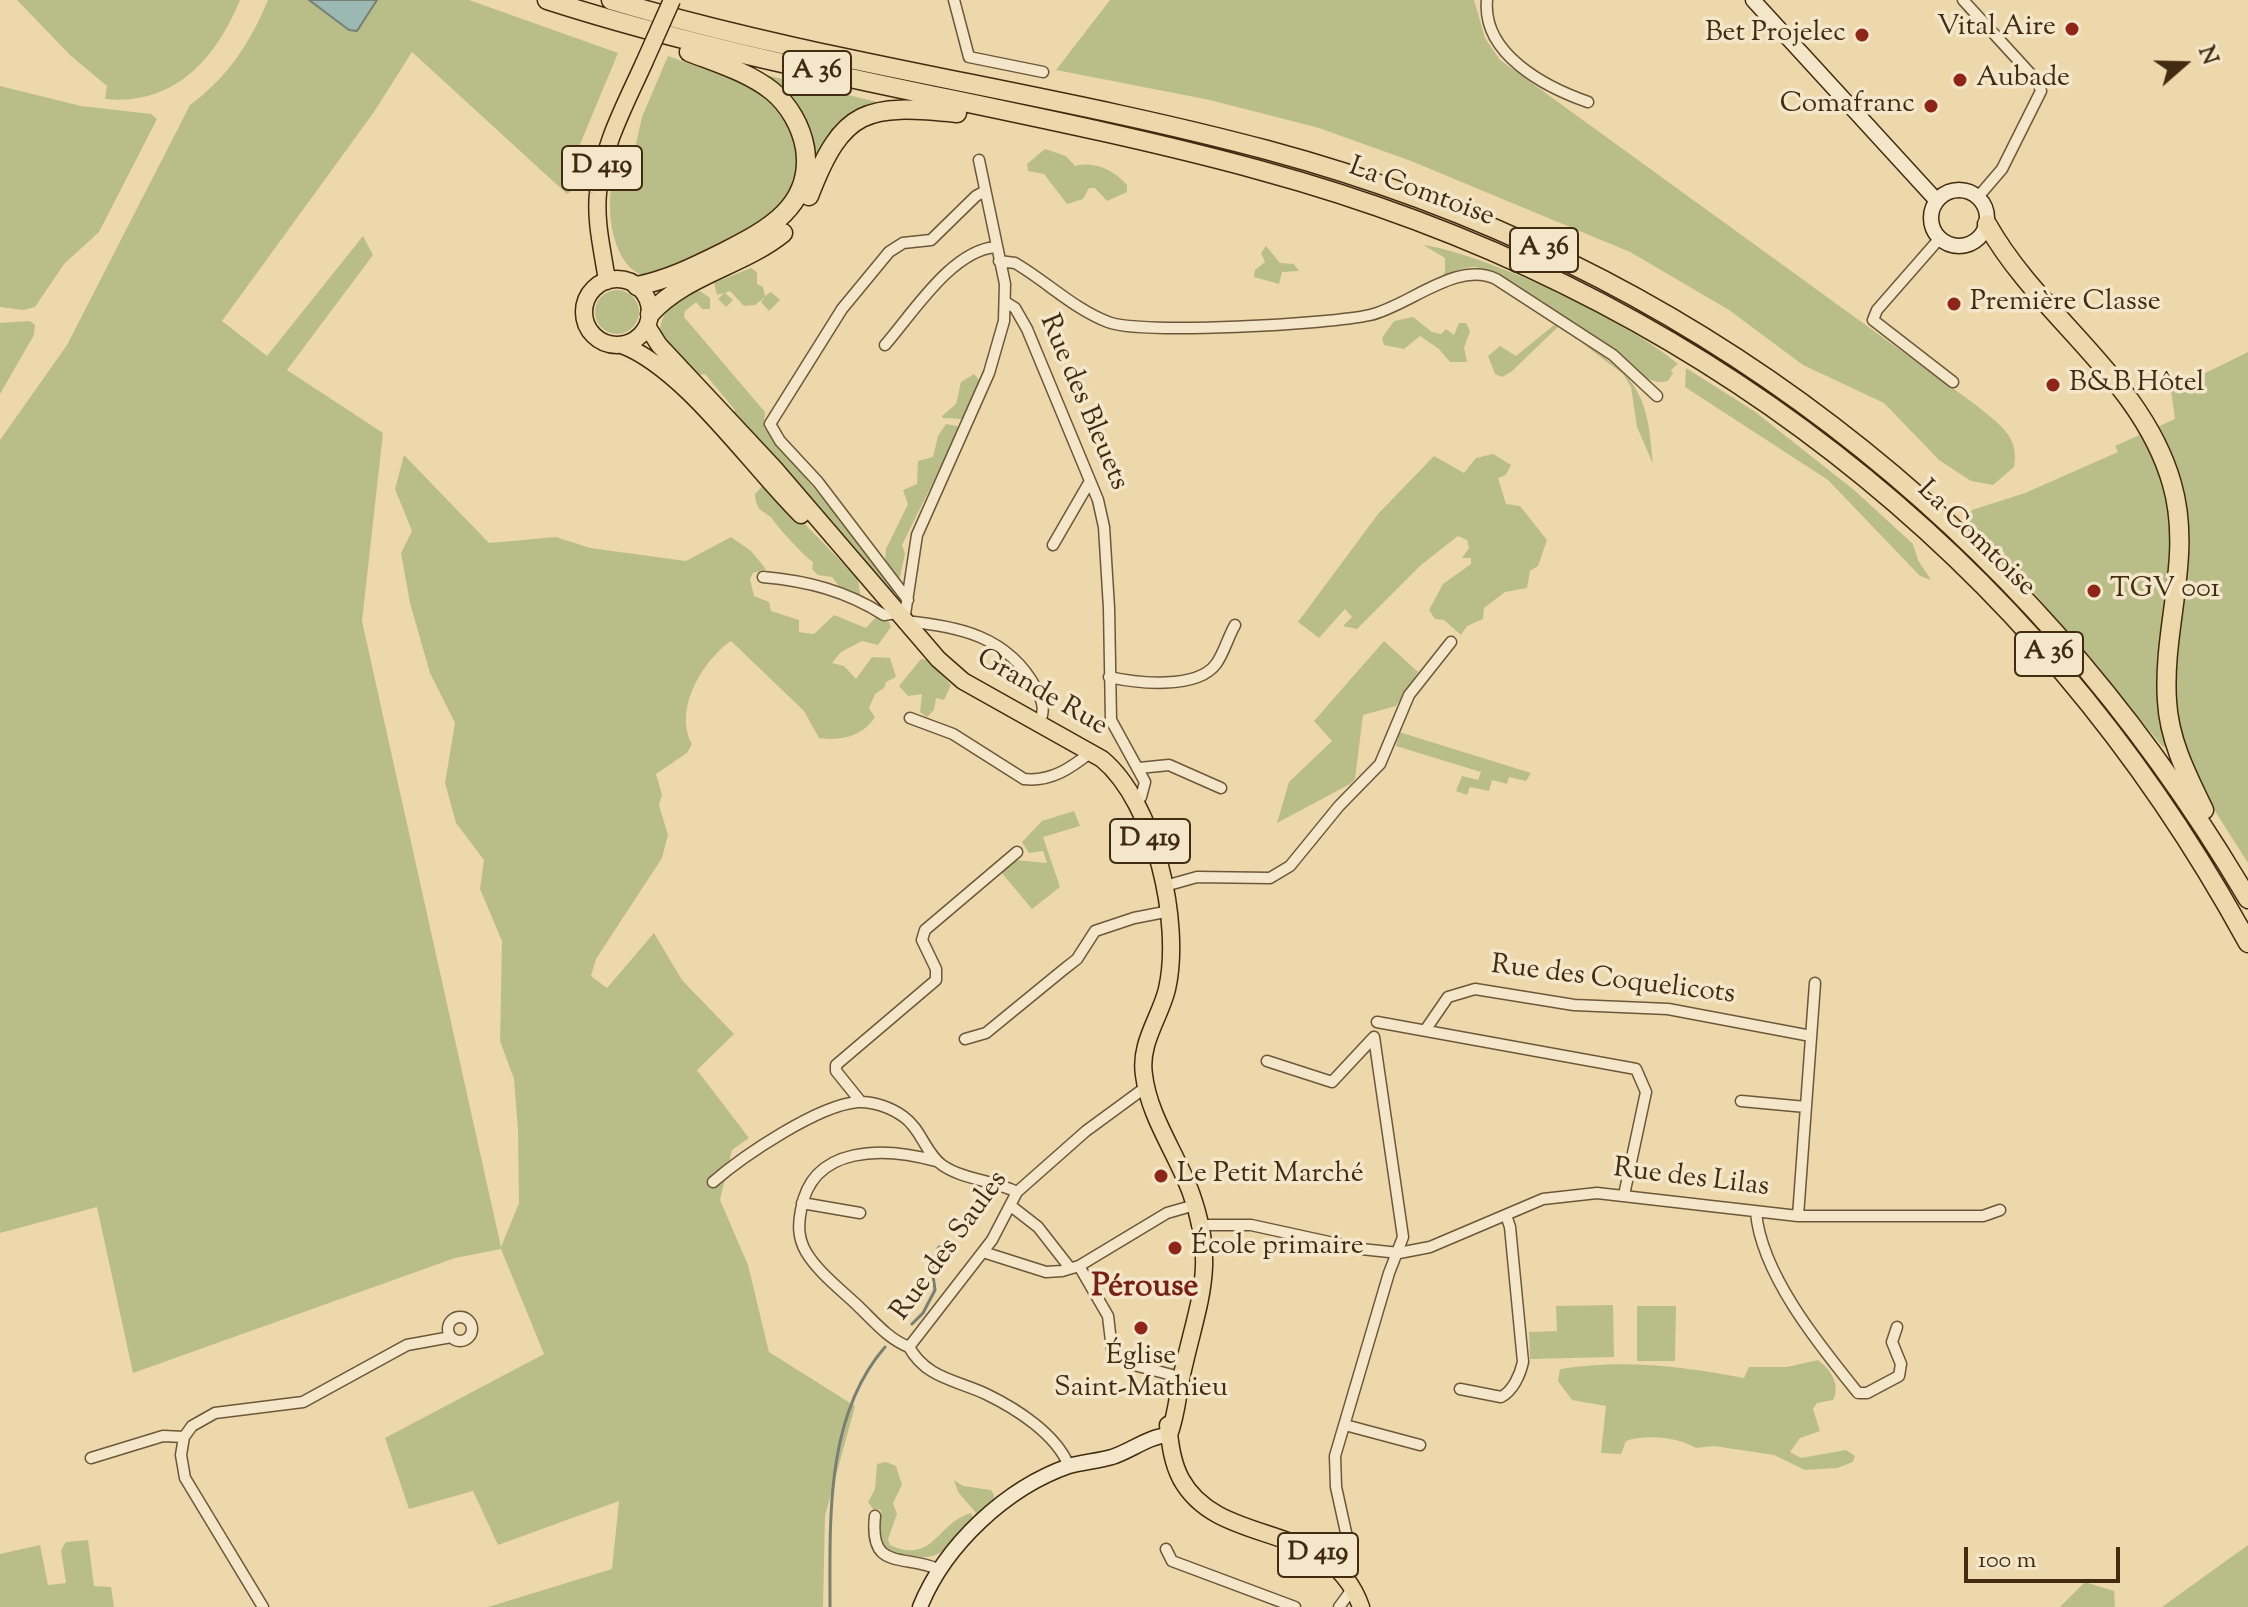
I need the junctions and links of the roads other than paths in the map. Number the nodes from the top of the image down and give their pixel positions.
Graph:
1 (547, 0) edge
2 (611, 0) edge
3 (672, 0) edge
4 (954, 0) edge
5 (1487, 0) edge
6 (1753, 0) edge
7 (1963, 0) edge
8 (607, 19) junction
9 (1043, 72) dead end
10 (1588, 102) dead end
11 (1030, 117) junction
12 (979, 160) dead end
13 (985, 191) junction
14 (1978, 197) junction
15 (1937, 201) junction
16 (1987, 224) junction
17 (1940, 238) junction
18 (996, 247) junction
19 (999, 261) junction
20 (607, 281) junction
21 (637, 286) junction
22 (1007, 303) junction
23 (648, 320) junction
24 (622, 345) junction
25 (885, 345) dead end
26 (1953, 382) dead end
27 (1657, 396) dead end
28 (1090, 481) junction
29 (832, 542) junction
30 (1053, 545) dead end
31 (763, 577) dead end
32 (902, 611) junction
33 (1235, 625) dead end
34 (1451, 642) dead end
35 (1109, 677) junction
36 (910, 718) dead end
37 (1039, 723) junction
38 (1091, 752) junction
39 (1139, 768) junction
40 (1221, 788) dead end
41 (1136, 802) junction
42 (1017, 852) dead end
43 (1165, 886) junction
44 (2247, 897) edge
45 (1170, 911) junction
46 (2248, 943) edge
47 (1815, 983) dead end
48 (1377, 1022) dead end
49 (1426, 1029) junction
50 (1811, 1036) junction
51 (965, 1039) dead end
52 (1267, 1061) dead end
53 (1146, 1087) junction
54 (1741, 1101) dead end
55 (861, 1102) junction
56 (1806, 1107) junction
57 (936, 1161) junction
58 (713, 1182) dead end
59 (1017, 1192) junction
60 (1624, 1195) junction
61 (802, 1203) junction
62 (1011, 1206) junction
63 (2000, 1210) dead end
64 (1756, 1212) junction
65 (860, 1213) dead end
66 (1506, 1215) junction
67 (1798, 1216) junction
68 (1198, 1218) junction
69 (983, 1252) junction
70 (1399, 1253) junction
71 (1075, 1267) junction
72 (1897, 1327) dead end
73 (451, 1337) dead end
74 (909, 1347) junction
75 (1176, 1376) junction
76 (1460, 1389) dead end
77 (1345, 1425) junction
78 (1169, 1435) junction
79 (184, 1437) junction
80 (1420, 1445) dead end
81 (91, 1458) dead end
82 (1069, 1466) junction
83 (875, 1516) dead end
84 (1166, 1549) dead end
85 (1339, 1568) junction
86 (938, 1569) junction
87 (1353, 1588) junction
88 (263, 1607) edge
89 (920, 1607) edge
90 (1295, 1607) edge
91 (1339, 1607) edge
92 (1361, 1607) edge

1 - 8 highway, La Comtoise / A 36
2 - 44 highway, La Comtoise / A 36
3 - 20 main road, D 419, bridge
4 - 9 street
5 - 10 street
6 - 15 main road
7 - 14 street
8 - 11 highway, La Comtoise / A 36
8 - 21 highway
11 - 23 highway
11 - 46 highway, La Comtoise / A 36
12 - 13 street
13 - 18 street
13 - 32 street
14 - 15 main road
14 - 16 main road
15 - 17 main road
16 - 17 main road
16 - 44 highway
17 - 26 street
18 - 19 street
18 - 25 street
19 - 22 street
19 - 27 street
20 - 21 main road
20 - 24 main road
21 - 23 main road
22 - 28 street, Rue des Bleuets
22 - 32 street
23 - 24 main road
23 - 29 main road, D 419
24 - 29 main road, D 419
28 - 30 street
28 - 35 street, Rue des Bleuets
29 - 32 main road, Grande Rue / D 419
31 - 32 street
32 - 37 main road, Grande Rue / D 419
32 - 37 street
33 - 35 street
34 - 43 street
35 - 39 street, Rue des Bleuets
36 - 38 street
37 - 38 main road, Grande Rue / D 419
38 - 41 main road, Grande Rue / D 419
39 - 40 street
39 - 41 street
41 - 43 main road, Grande Rue / D 419
42 - 55 street
43 - 45 main road, Grande Rue / D 419
45 - 51 street
45 - 53 main road, Grande Rue / D 419
47 - 50 street
48 - 49 street
49 - 50 street, Rue des Coquelicots
49 - 60 street
50 - 56 street
52 - 70 street
53 - 59 street, Rue des Saules
53 - 68 main road, Grande Rue / D 419
54 - 56 street
55 - 57 street
55 - 58 street
56 - 67 street
57 - 59 street
57 - 61 street
59 - 62 street, Rue des Saules
60 - 64 street, Rue des Lilas
60 - 66 street, Rue des Lilas
61 - 65 street
61 - 74 street
62 - 69 street, Rue des Saules
62 - 71 street
63 - 67 street, Rue des Lilas
64 - 67 street, Rue des Lilas
64 - 72 street
66 - 70 street, Rue des Lilas
66 - 76 street
68 - 70 street, Rue des Lilas
68 - 71 street
68 - 75 main road
68 - 78 main road, Grande Rue / D 419
69 - 71 street
69 - 74 street, Rue des Saules
70 - 77 street
71 - 75 street
73 - 79 street
74 - 82 street
75 - 78 main road
77 - 80 street
77 - 85 street
78 - 82 main road
78 - 85 main road, Grande Rue / D 419
79 - 81 street
79 - 88 street
82 - 86 main road
83 - 86 street
84 - 90 street
85 - 87 main road, Grande Rue / D 419
86 - 89 main road
87 - 91 street
87 - 92 main road, Grande Rue / D 419

